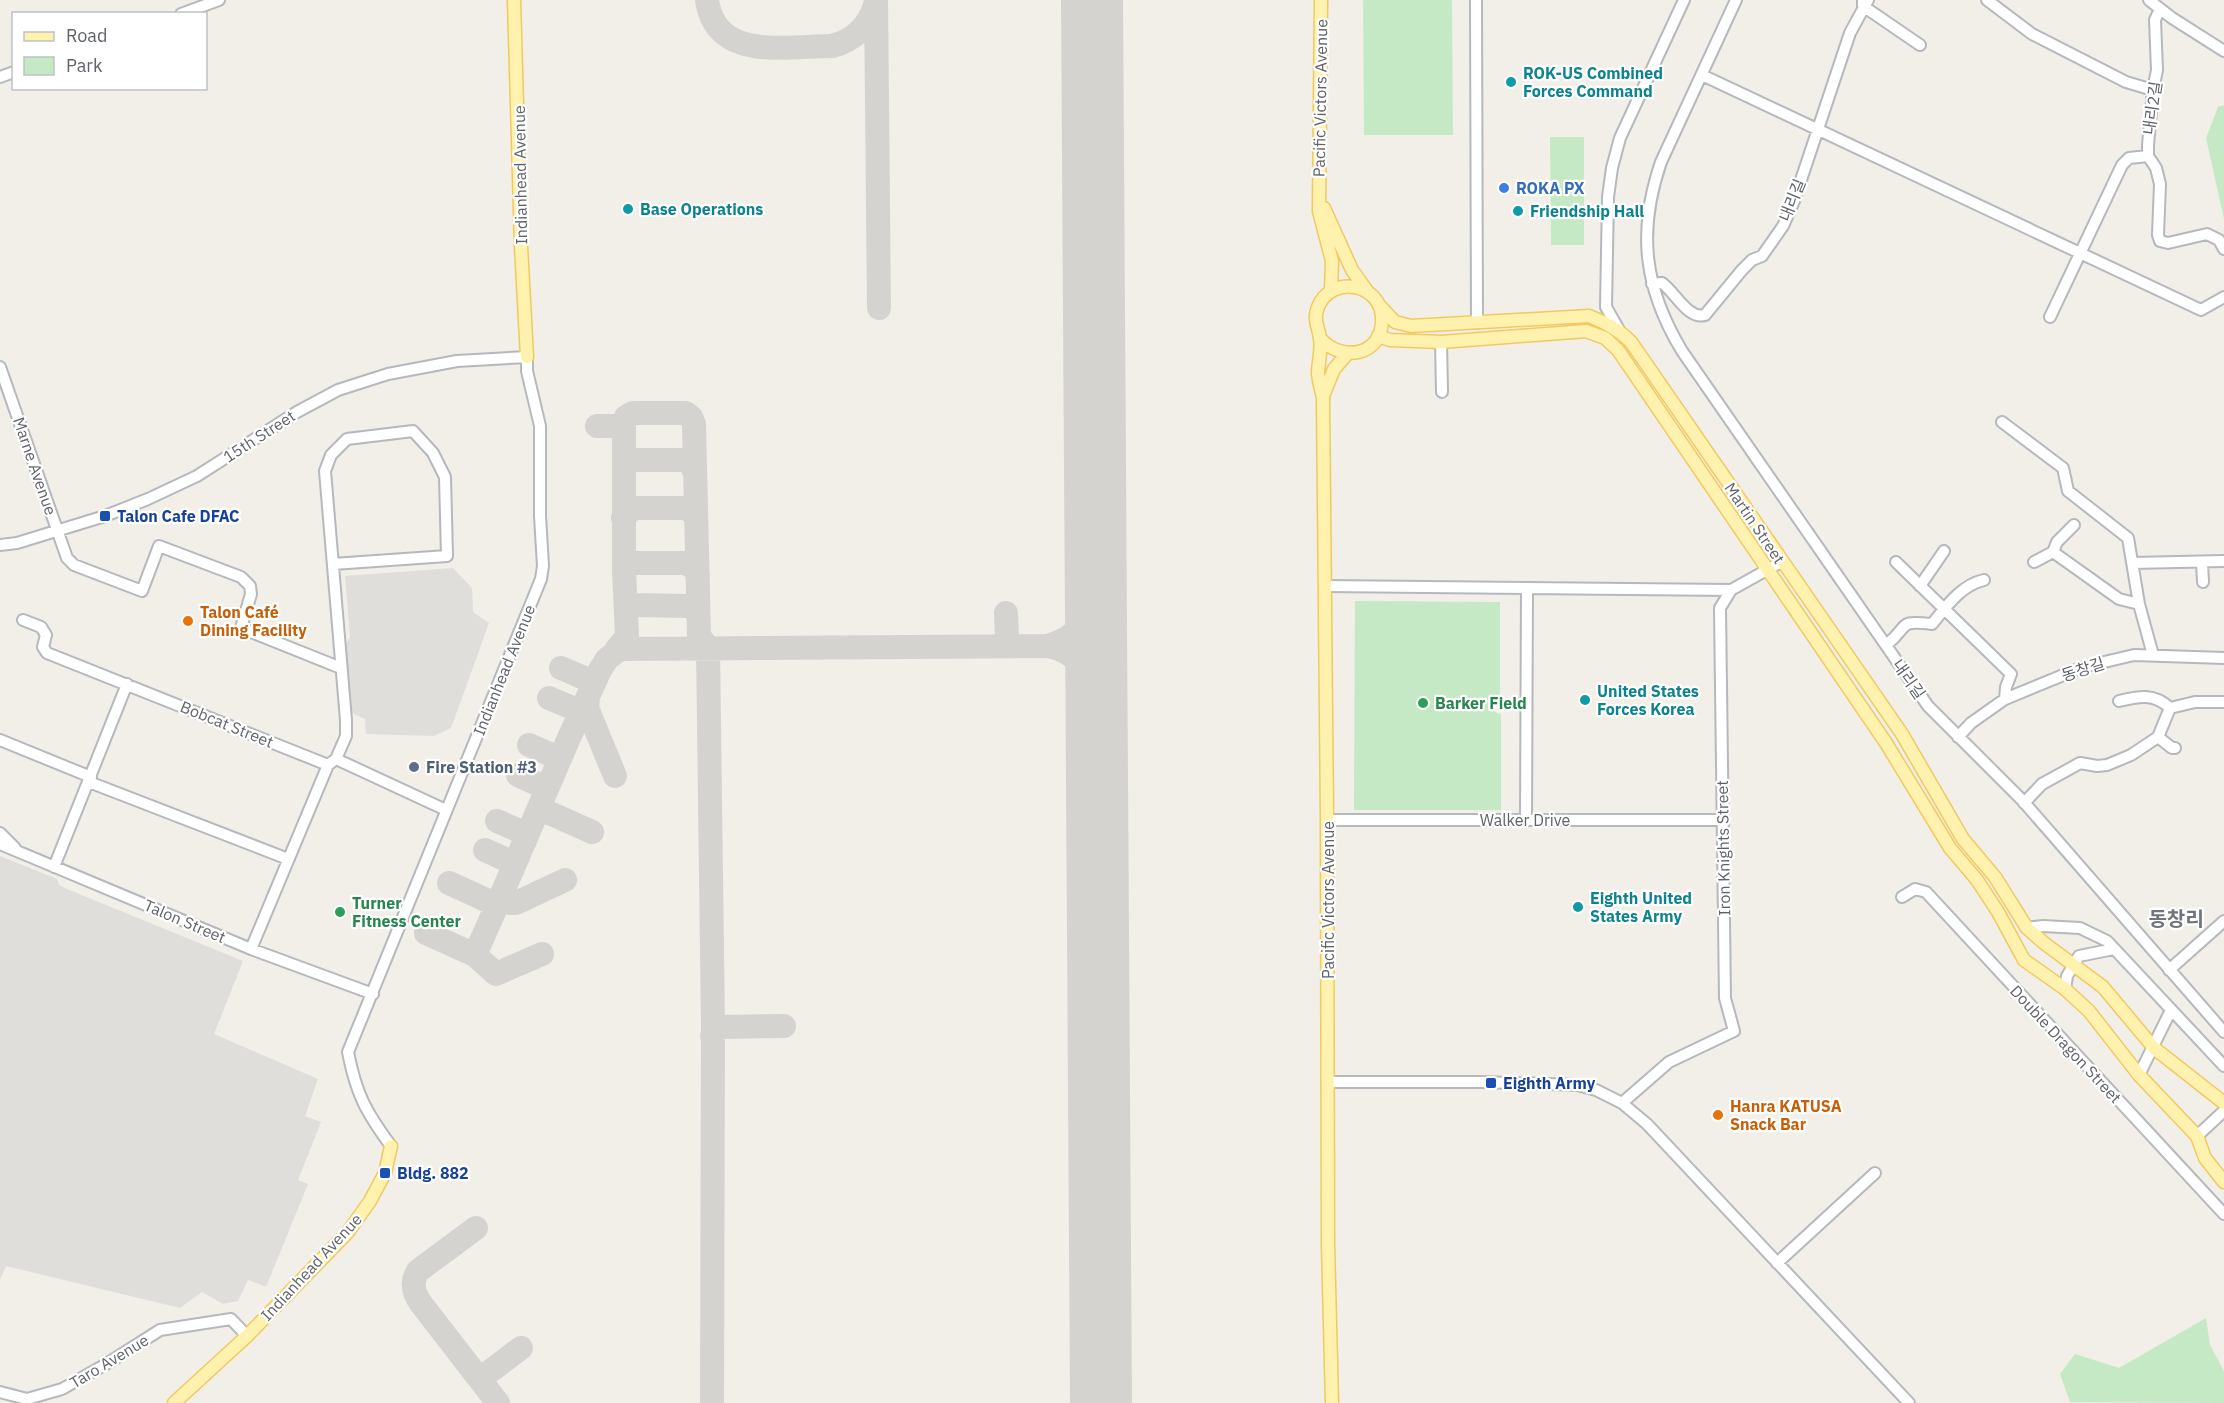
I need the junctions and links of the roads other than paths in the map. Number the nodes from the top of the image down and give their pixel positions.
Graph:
1 (219, 0) edge
2 (514, 0) edge
3 (1321, 0) edge
4 (1476, 0) edge
5 (1684, 0) edge
6 (1736, 0) edge
7 (1987, 0) edge
8 (2149, 0) edge
9 (1864, 2) edge
10 (2160, 9) junction
11 (186, 12) edge
12 (1920, 45) dead end
13 (2224, 51) edge
14 (1701, 75) junction
15 (2153, 90) junction
16 (1817, 130) junction
17 (2148, 156) junction
18 (1319, 196) junction
19 (2224, 249) edge
20 (2080, 252) junction
21 (1652, 284) junction
22 (1330, 291) junction
23 (1368, 292) junction
24 (2224, 297) edge
25 (1379, 304) junction
26 (1606, 308) junction
27 (1589, 316) junction
28 (2050, 317) dead end
29 (1477, 323) junction
30 (1619, 330) junction
31 (1378, 336) junction
32 (1320, 338) junction
33 (1441, 342) junction
34 (1348, 353) junction
35 (526, 357) junction
36 (0, 367) edge
37 (1442, 392) dead end
38 (1323, 397) junction
39 (2002, 422) dead end
40 (2074, 525) dead end
41 (57, 530) junction
42 (0, 545) edge
43 (1944, 551) dead end
44 (2053, 552) junction
45 (2224, 561) edge
46 (1781, 562) junction
47 (1896, 562) dead end
48 (2034, 562) dead end
49 (2202, 562) junction
50 (2132, 563) junction
51 (333, 564) junction
52 (1767, 569) junction
53 (1984, 580) dead end
54 (2203, 582) dead end
55 (1325, 586) junction
56 (1920, 586) junction
57 (1527, 588) junction
58 (1731, 590) junction
59 (2139, 604) junction
60 (1944, 609) junction
61 (24, 620) dead end
62 (1886, 645) junction
63 (2153, 655) junction
64 (2224, 658) edge
65 (341, 668) junction
66 (127, 684) junction
67 (2005, 699) junction
68 (2119, 701) dead end
69 (2224, 702) edge
70 (2170, 708) junction
71 (1958, 737) junction
72 (2158, 737) junction
73 (0, 740) edge
74 (2175, 748) dead end
75 (332, 762) junction
76 (90, 779) junction
77 (2024, 803) junction
78 (446, 810) junction
79 (1327, 820) junction
80 (1526, 820) junction
81 (1723, 820) junction
82 (0, 833) edge
83 (0, 844) edge
84 (19, 852) junction
85 (288, 859) junction
86 (54, 867) junction
87 (1902, 897) dead end
88 (2224, 921) edge
89 (2027, 928) junction
90 (251, 949) junction
91 (2114, 949) junction
92 (2073, 964) junction
93 (2169, 970) junction
94 (2065, 989) junction
95 (373, 994) junction
96 (2169, 1008) junction
97 (2224, 1032) edge
98 (2154, 1048) junction
99 (2224, 1066) edge
100 (2139, 1075) junction
101 (1329, 1082) junction
102 (1622, 1103) junction
103 (2224, 1103) edge
104 (2224, 1111) edge
105 (2197, 1136) junction
106 (391, 1146) joint
107 (1875, 1173) dead end
108 (2224, 1182) edge
109 (2224, 1214) edge
110 (1777, 1263) junction
111 (247, 1336) junction
112 (0, 1392) edge
113 (174, 1403) edge
114 (1332, 1403) edge
115 (1909, 1403) edge

1 - 11 street
2 - 35 main road, Indianhead Avenue
3 - 18 main road, Pacific Victors Avenue
4 - 29 street
5 - 26 street
6 - 14 street, 내리길
7 - 15 street
8 - 10 street
9 - 12 street
9 - 16 street, 내리길
10 - 13 street
10 - 15 street, 내리2길
14 - 16 street
14 - 21 street, 내리길
15 - 17 street, 내리2길
16 - 20 street
16 - 21 street, 내리길
17 - 19 street, 내리2길
17 - 20 street
18 - 22 main road, Pacific Victors Avenue
18 - 23 main road
20 - 24 street
20 - 28 street
21 - 62 street, 내리길
22 - 23 main road
22 - 32 main road
23 - 25 main road
25 - 29 main road, Martin Street
25 - 31 main road
26 - 27 street
26 - 30 street
27 - 29 main road, Martin Street
27 - 30 main road, Martin Street
30 - 46 main road, Martin Street
31 - 33 main road, Martin Street
31 - 34 main road
32 - 34 main road
32 - 38 main road
33 - 37 street
33 - 52 main road, Martin Street
34 - 38 main road
35 - 41 street, 15th Street
35 - 78 street, Indianhead Avenue
36 - 41 street, Marne Avenue
38 - 55 main road, Pacific Victors Avenue
39 - 50 street
40 - 44 street
41 - 42 street, 15th Street
41 - 65 street, Marne Avenue
43 - 56 street
44 - 48 street
44 - 59 street
45 - 49 street
46 - 52 street
46 - 89 main road, Martin Street
47 - 56 street
49 - 50 street
49 - 54 street
50 - 59 street
51 - 51 street
51 - 65 street
52 - 58 street
52 - 94 main road, Martin Street
53 - 60 street
55 - 57 street
55 - 79 main road, Pacific Victors Avenue
56 - 60 street
57 - 58 street
57 - 80 street
58 - 81 street, Iron Knights Street
59 - 63 street
60 - 62 street
60 - 67 street
61 - 66 street, Bobcat Street
62 - 71 street, 내리길
63 - 64 street, 동창길
63 - 67 street, 동창길
65 - 75 street
66 - 75 street, Bobcat Street
66 - 76 street
67 - 71 street, 동창길
68 - 70 street
69 - 70 street
70 - 72 street
71 - 77 street, 내리길
72 - 74 street
72 - 77 street
73 - 76 street
75 - 78 street, Bobcat Street
75 - 85 street
76 - 85 street
76 - 86 street
77 - 93 street, 내리길
78 - 95 street, Indianhead Avenue
79 - 80 street, Walker Drive
79 - 101 main road, Pacific Victors Avenue
80 - 81 street, Walker Drive
81 - 102 street, Iron Knights Street
82 - 84 street
83 - 84 street, Talon Street
84 - 86 street, Talon Street
85 - 90 street
86 - 90 street, Talon Street
87 - 109 street, Double Dragon Street
88 - 93 street
89 - 91 street
89 - 92 main road, Martin Street
90 - 95 street, Talon Street
91 - 92 street
91 - 96 street
92 - 94 street
92 - 98 main road, Martin Street
93 - 97 street, 내리길
94 - 100 main road, Martin Street
95 - 106 street, Indianhead Avenue
96 - 98 street
96 - 99 street
98 - 100 street
98 - 103 main road, Martin Street
100 - 105 main road, Martin Street
101 - 102 street
101 - 114 main road, Pacific Victors Avenue
102 - 110 street
104 - 105 street
105 - 108 main road, Martin Street
106 - 111 main road, Indianhead Avenue
107 - 110 street
110 - 115 street
111 - 112 street, Taro Avenue
111 - 113 main road, Indianhead Avenue

